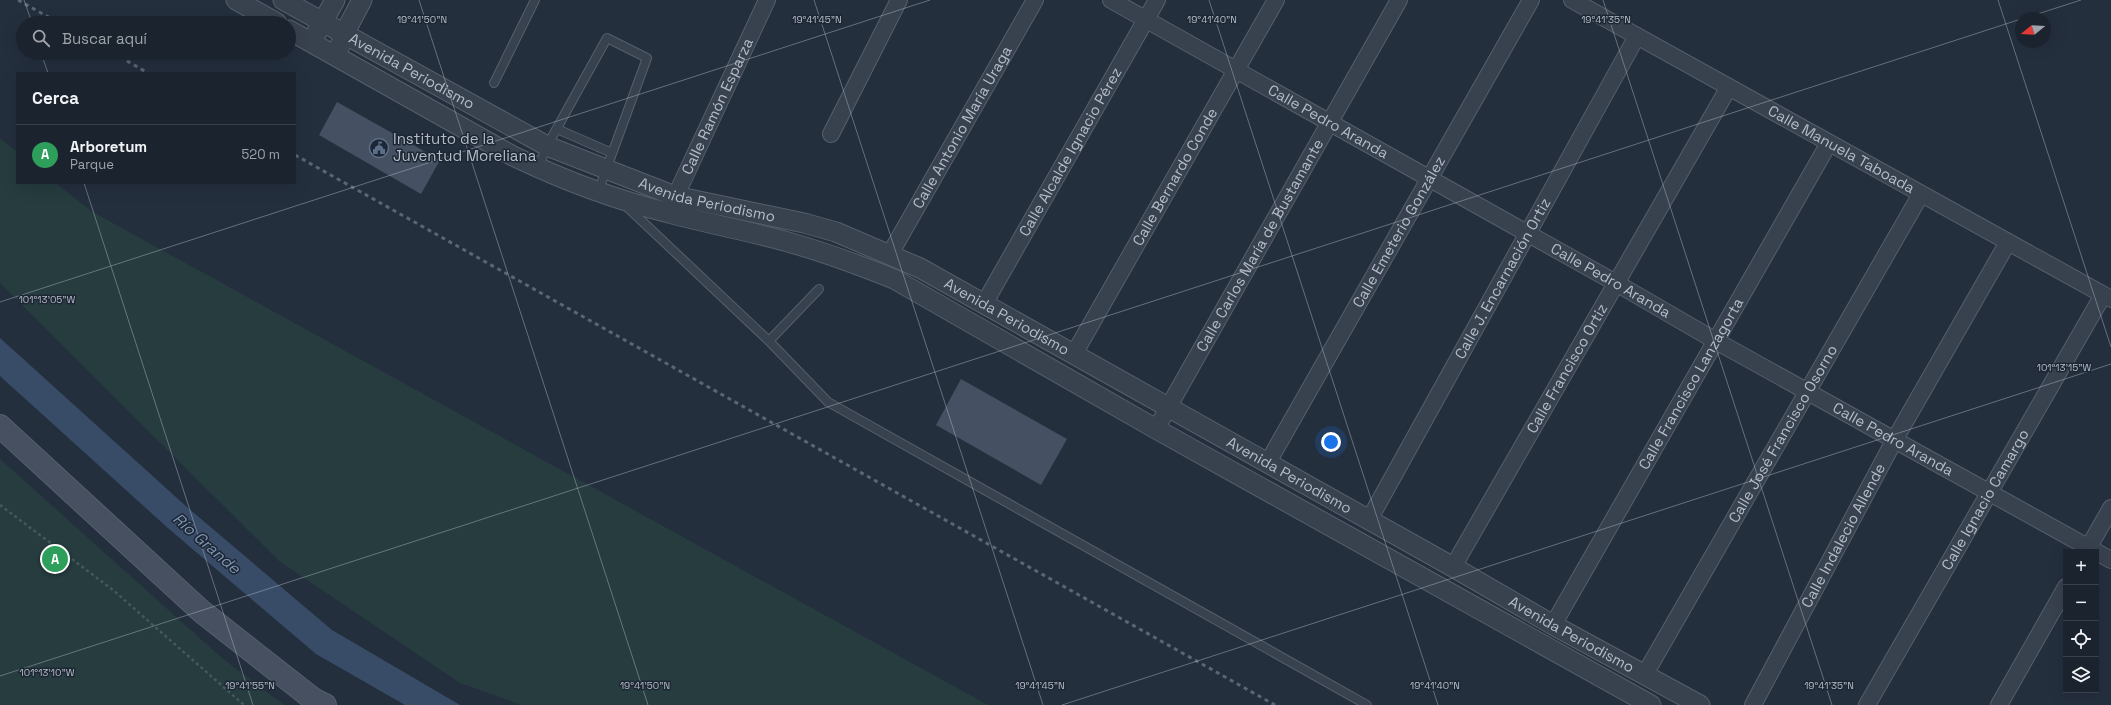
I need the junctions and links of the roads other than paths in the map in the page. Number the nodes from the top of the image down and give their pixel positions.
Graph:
1 (236, 0) edge
2 (283, 0) edge
3 (335, 0) edge
4 (362, 0) edge
5 (535, 0) edge
6 (767, 0) edge
7 (899, 0) edge
8 (1035, 0) edge
9 (1111, 0) edge
10 (1157, 0) edge
11 (1276, 0) edge
12 (1399, 0) edge
13 (1531, 0) edge
14 (1572, 0) edge
15 (265, 16) edge
16 (1146, 20) junction
17 (323, 22) junction
18 (296, 34) edge
19 (344, 34) junction
20 (1637, 36) junction
21 (312, 43) junction
22 (336, 56) junction
23 (1236, 70) junction
24 (494, 83) dead end
25 (1729, 87) junction
26 (1330, 123) junction
27 (557, 129) junction
28 (831, 134) dead end
29 (1829, 143) junction
30 (547, 146) junction
31 (612, 153) junction
32 (538, 168) junction
33 (606, 170) junction
34 (1429, 180) junction
35 (598, 192) junction
36 (1921, 194) junction
37 (617, 197) junction
38 (672, 205) junction
39 (1527, 234) junction
40 (2008, 242) junction
41 (890, 254) junction
42 (1616, 283) junction
43 (819, 289) dead end
44 (2107, 297) edge
45 (984, 304) junction
46 (769, 341) junction
47 (1716, 341) junction
48 (1074, 354) junction
49 (1808, 391) junction
50 (1169, 407) junction
51 (0, 426) edge
52 (1156, 429) junction
53 (1895, 439) junction
54 (1267, 464) junction
55 (1990, 492) junction
56 (2111, 508) edge
57 (1368, 520) junction
58 (2085, 549) edge
59 (2088, 549) edge
60 (2099, 555) edge
61 (2111, 560) edge
62 (1453, 567) junction
63 (2063, 592) edge
64 (1553, 625) junction
65 (1645, 674) junction
66 (325, 705) edge
67 (1367, 705) edge
68 (1651, 705) edge
69 (1700, 705) edge
70 (1752, 705) edge
71 (1867, 705) edge
72 (1999, 705) edge

1 - 15 street
2 - 17 street, Avenida Periodismo
3 - 17 street
4 - 19 street
5 - 24 lane
6 - 38 street, Calle Ramón Esparza
7 - 28 street
8 - 41 street, Calle Antonio María Uraga
9 - 16 street, Calle Pedro Aranda
10 - 16 street, Calle Alcalde Ignacio Pérez
11 - 23 street, Calle Bernardo Conde
12 - 26 street, Calle Carlos María de Bustamante
13 - 34 street, Calle Emeterio González
14 - 20 street, Calle Manuela Taboada
16 - 23 street, Calle Pedro Aranda
16 - 45 street, Calle Alcalde Ignacio Pérez
17 - 19 street, Avenida Periodismo
17 - 21 street
18 - 21 street, Avenida Periodismo
19 - 22 street
19 - 30 street, Avenida Periodismo
20 - 25 street, Calle Manuela Taboada
20 - 39 street, Calle J. Encarnación Ortiz
21 - 22 street, Avenida Periodismo
22 - 32 street, Avenida Periodismo
23 - 26 street, Calle Pedro Aranda
23 - 48 street, Calle Bernardo Conde
25 - 29 street, Calle Manuela Taboada
25 - 42 street, Calle Francisco Ortiz
26 - 34 street, Calle Pedro Aranda
26 - 50 street, Calle Carlos María de Bustamante
27 - 30 lane
27 - 31 lane
27 - 31 lane
29 - 36 street, Calle Manuela Taboada
29 - 47 street, Calle Francisco Lanzagorta
30 - 32 lane
30 - 33 street, Avenida Periodismo
31 - 33 lane
32 - 35 street, Avenida Periodismo
33 - 35 lane
33 - 38 street, Avenida Periodismo
34 - 39 street, Calle Pedro Aranda
34 - 54 street, Calle Emeterio González
35 - 37 street, Avenida Periodismo
36 - 40 street, Calle Manuela Taboada
36 - 49 street, Calle José Francisco Osorno
37 - 38 street, Avenida Periodismo
37 - 46 lane
38 - 41 street, Avenida Periodismo
38 - 52 street, Avenida Periodismo
39 - 42 street, Calle Pedro Aranda
39 - 57 street, Calle J. Encarnación Ortiz
40 - 44 street, Calle Manuela Taboada
40 - 53 street, Calle Indalecio Allende
41 - 45 street, Avenida Periodismo
42 - 47 street, Calle Pedro Aranda
42 - 62 street, Calle Francisco Ortiz
43 - 46 lane
44 - 55 street, Calle Ignacio Camargo
45 - 48 street, Avenida Periodismo
46 - 67 lane
47 - 49 street, Calle Pedro Aranda
47 - 64 street, Calle Francisco Lanzagorta
48 - 50 street, Avenida Periodismo
49 - 53 street, Calle Pedro Aranda
49 - 65 street, Calle José Francisco Osorno
50 - 52 street, Calle Carlos María de Bustamante
50 - 54 street, Avenida Periodismo
51 - 66 main road
52 - 68 street, Avenida Periodismo
53 - 55 street, Calle Pedro Aranda
53 - 70 street, Calle Indalecio Allende
54 - 57 street, Avenida Periodismo
55 - 58 street, Calle Pedro Aranda
55 - 71 street, Calle Ignacio Camargo
56 - 59 street
57 - 62 street, Avenida Periodismo
60 - 61 street, Calle Pedro Aranda
62 - 64 street, Avenida Periodismo
63 - 72 street
64 - 65 street, Avenida Periodismo
65 - 69 street, Avenida Periodismo

